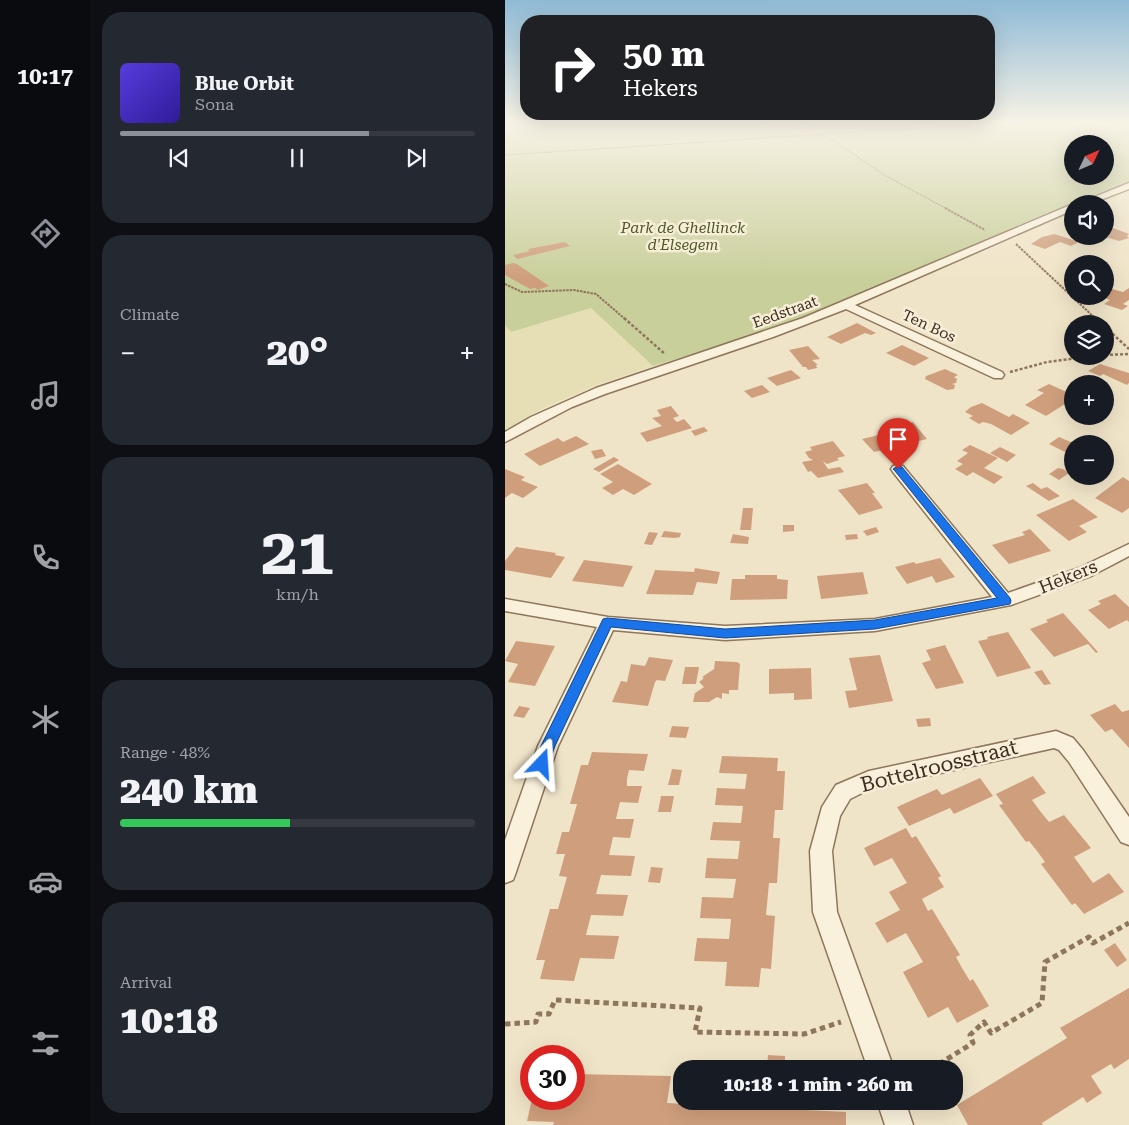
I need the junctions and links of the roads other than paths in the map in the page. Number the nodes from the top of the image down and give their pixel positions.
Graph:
1 (1129, 186) edge
2 (1105, 195) edge
3 (1064, 211) edge
4 (846, 305) junction
5 (998, 375) road end
6 (505, 438) edge
7 (898, 469) dead end
8 (1129, 549) edge
9 (1005, 601) junction
10 (505, 604) edge
11 (607, 623) junction
12 (1129, 835) edge
13 (505, 872) edge
14 (878, 1060) edge
15 (894, 1110) edge
16 (899, 1125) edge

1 - 2 street
3 - 4 street, Eedstraat
4 - 5 street, Ten Bos
4 - 6 street, Eedstraat
7 - 9 street
8 - 9 street, Hekers
9 - 11 street, Hekers
10 - 11 street, Hekers
11 - 13 street
12 - 14 street, Bottelroosstraat
15 - 16 street

